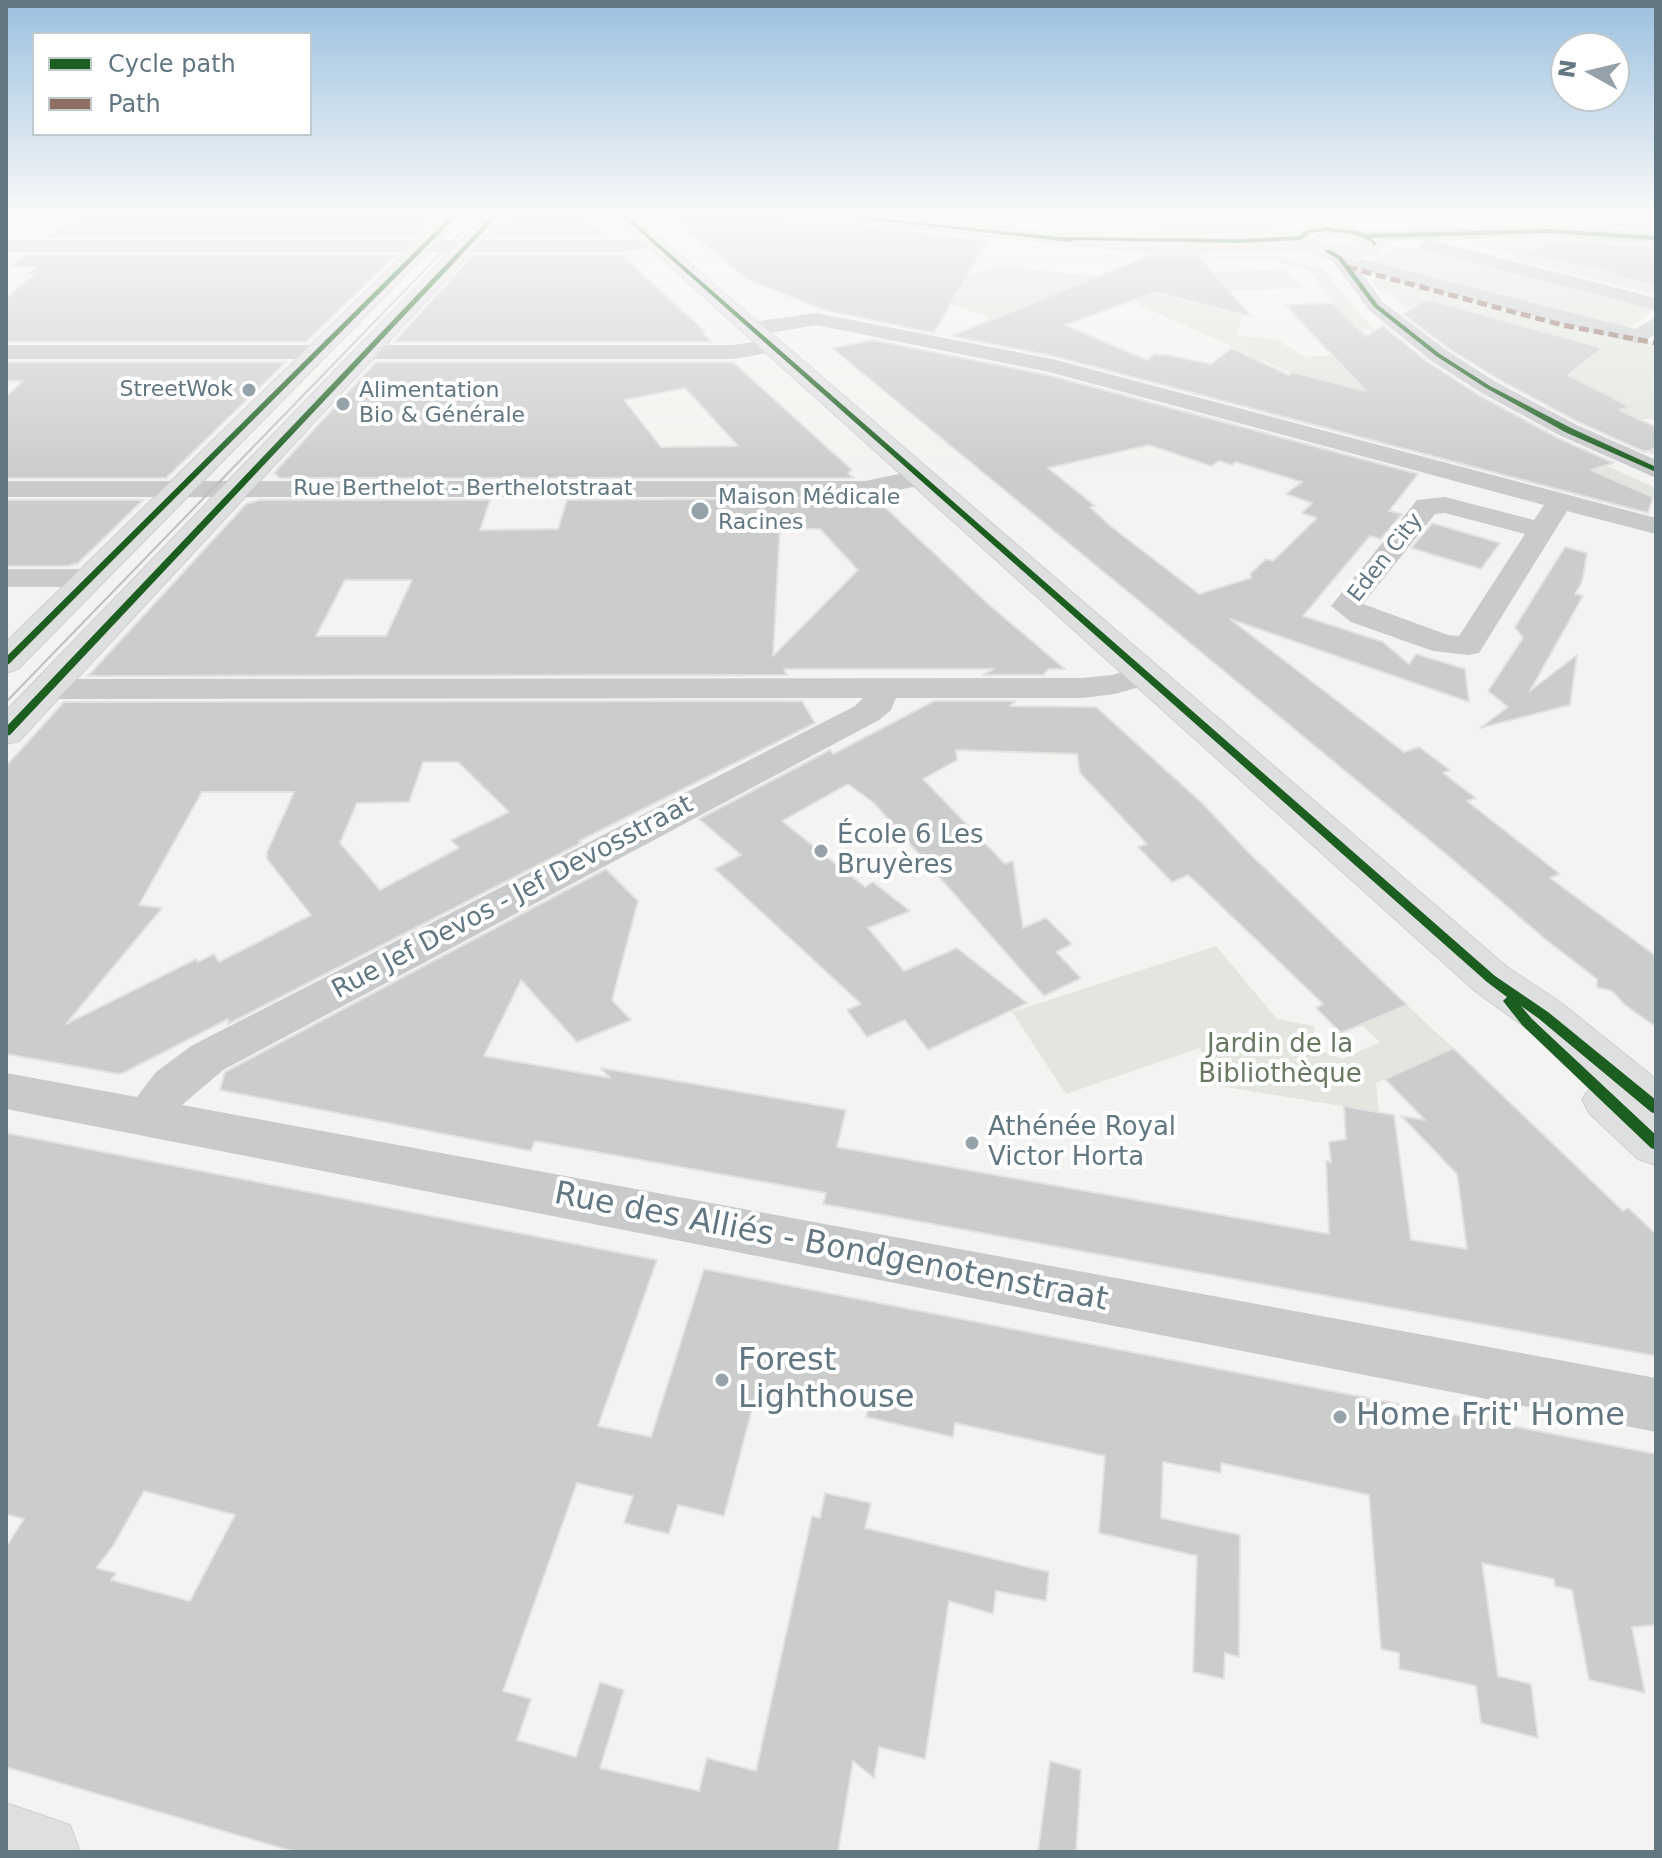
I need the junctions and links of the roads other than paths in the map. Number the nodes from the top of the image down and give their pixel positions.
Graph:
1 (366, 303) edge
2 (412, 303) edge
3 (723, 303) edge
4 (1375, 303) edge
5 (1523, 303) edge
6 (1656, 323) edge
7 (762, 337) junction
8 (6, 352) edge
9 (316, 352) junction
10 (365, 352) junction
11 (1656, 470) edge
12 (918, 478) junction
13 (179, 488) junction
14 (237, 488) junction
15 (6, 489) edge
16 (1560, 501) junction
17 (1656, 526) edge
18 (1541, 530) junction
19 (6, 578) edge
20 (90, 578) junction
21 (6, 662) edge
22 (1146, 675) junction
23 (880, 688) junction
24 (48, 689) junction
25 (6, 733) edge
26 (1491, 979) junction
27 (6, 1091) edge
28 (1656, 1108) edge
29 (148, 1118) junction
30 (1656, 1144) edge
31 (1656, 1405) edge
32 (6, 1840) edge
33 (43, 1852) edge

1 - 9 main road
2 - 10 main road
3 - 7 main road
4 - 11 street
5 - 6 street
7 - 10 street
7 - 12 main road
7 - 16 street
8 - 9 street
9 - 13 main road
10 - 14 main road
12 - 14 street, Rue Berthelot - Berthelotstraat
12 - 22 main road
13 - 14 street, Rue Berthelot - Berthelotstraat
13 - 15 street, Rue Berthelot - Berthelotstraat
13 - 20 main road
14 - 24 main road
16 - 17 street
16 - 18 street, Eden City
18 - 18 street, Eden City
19 - 20 street
20 - 21 main road
22 - 23 street
22 - 26 main road
23 - 24 street
23 - 29 street, Rue Jef Devos - Jef Devosstraat
24 - 25 main road
26 - 28 main road
26 - 30 main road
27 - 29 street, Rue des Alliés - Bondgenotenstraat
29 - 31 street, Rue des Alliés - Bondgenotenstraat
32 - 33 main road

